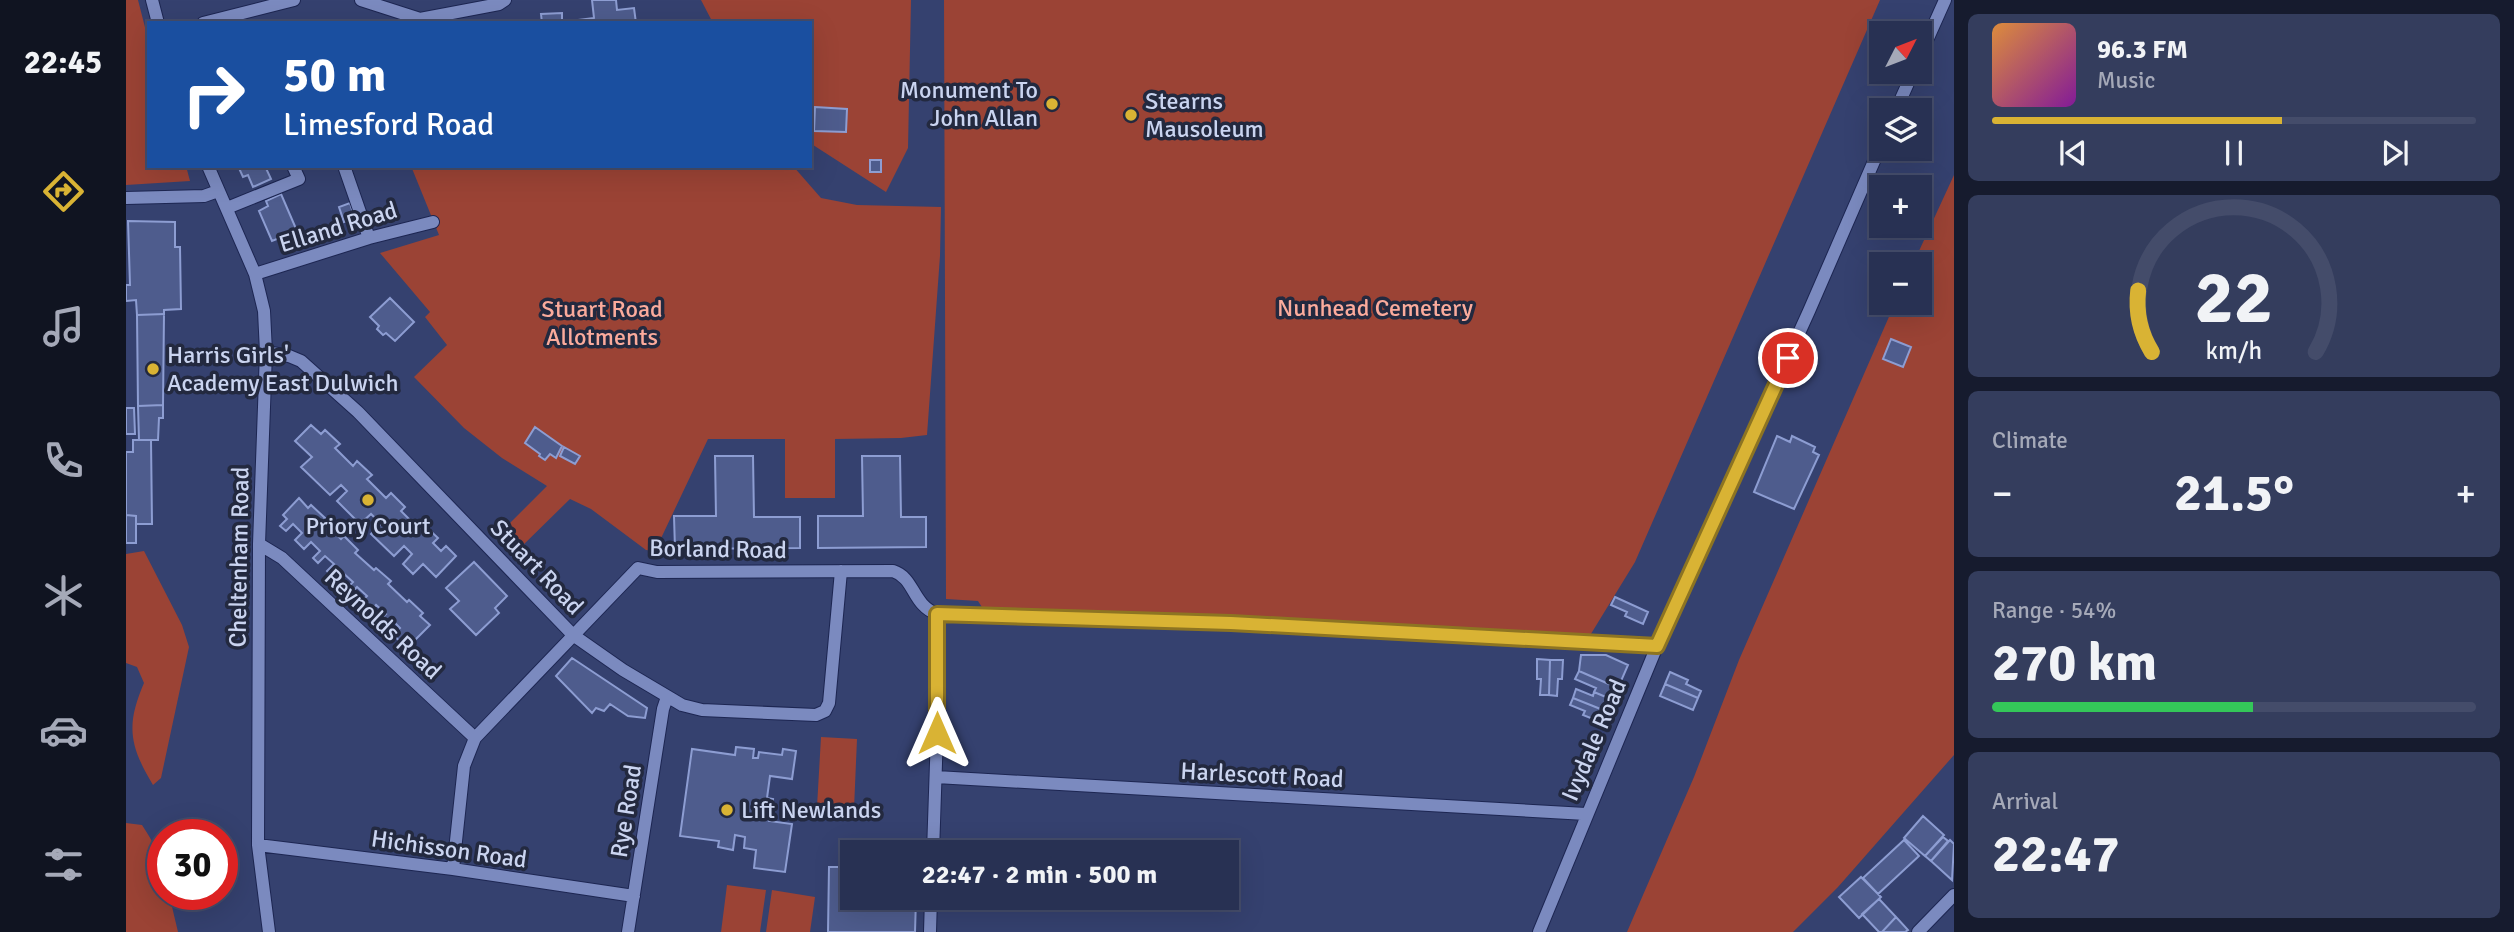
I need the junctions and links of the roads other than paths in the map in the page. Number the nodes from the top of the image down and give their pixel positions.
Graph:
1 (152, 0) edge
2 (294, 0) edge
3 (361, 0) edge
4 (505, 0) edge
5 (1945, 0) edge
6 (157, 21) edge
7 (211, 21) edge
8 (1932, 29) edge
9 (1874, 161) edge
10 (209, 168) edge
11 (294, 168) edge
12 (345, 168) edge
13 (218, 191) junction
14 (126, 198) edge
15 (227, 208) junction
16 (433, 222) dead end
17 (369, 238) junction
18 (255, 274) junction
19 (266, 352) junction
20 (259, 544) junction
21 (841, 571) junction
22 (937, 614) junction
23 (573, 635) junction
24 (1657, 646) junction
25 (667, 697) junction
26 (475, 738) junction
27 (936, 777) junction
28 (1586, 814) junction
29 (933, 840) edge
30 (258, 845) junction
31 (453, 869) junction
32 (1954, 895) edge
33 (634, 896) junction
34 (931, 910) edge
35 (269, 932) edge
36 (628, 932) edge
37 (930, 932) edge
38 (1539, 932) edge
39 (1918, 932) edge

1 - 6 street
2 - 7 street
3 - 4 street
5 - 8 street
9 - 24 street, Ivydale Road
10 - 13 street, Cheltenham Road
11 - 15 street
12 - 17 street
13 - 14 street
13 - 15 street, Cheltenham Road
15 - 18 street, Cheltenham Road
16 - 17 street, Elland Road
17 - 18 street, Elland Road
18 - 19 street, Cheltenham Road
19 - 20 street, Cheltenham Road
19 - 23 street, Stuart Road
20 - 26 street, Reynolds Road
20 - 30 street, Cheltenham Road
21 - 22 street, Borland Road
21 - 23 street, Borland Road
21 - 25 street, Stuart Road
22 - 24 street
22 - 27 street
23 - 25 street, Stuart Road
23 - 26 street, Borland Road
24 - 28 street, Ivydale Road
25 - 33 street, Rye Road
26 - 31 street, Borland Road
27 - 28 street, Harlescott Road
27 - 29 street
28 - 38 street, Ivydale Road
30 - 31 street, Hichisson Road
30 - 35 street, Cheltenham Road
31 - 33 street, Hichisson Road
32 - 39 street
33 - 36 street, Rye Road
34 - 37 street

